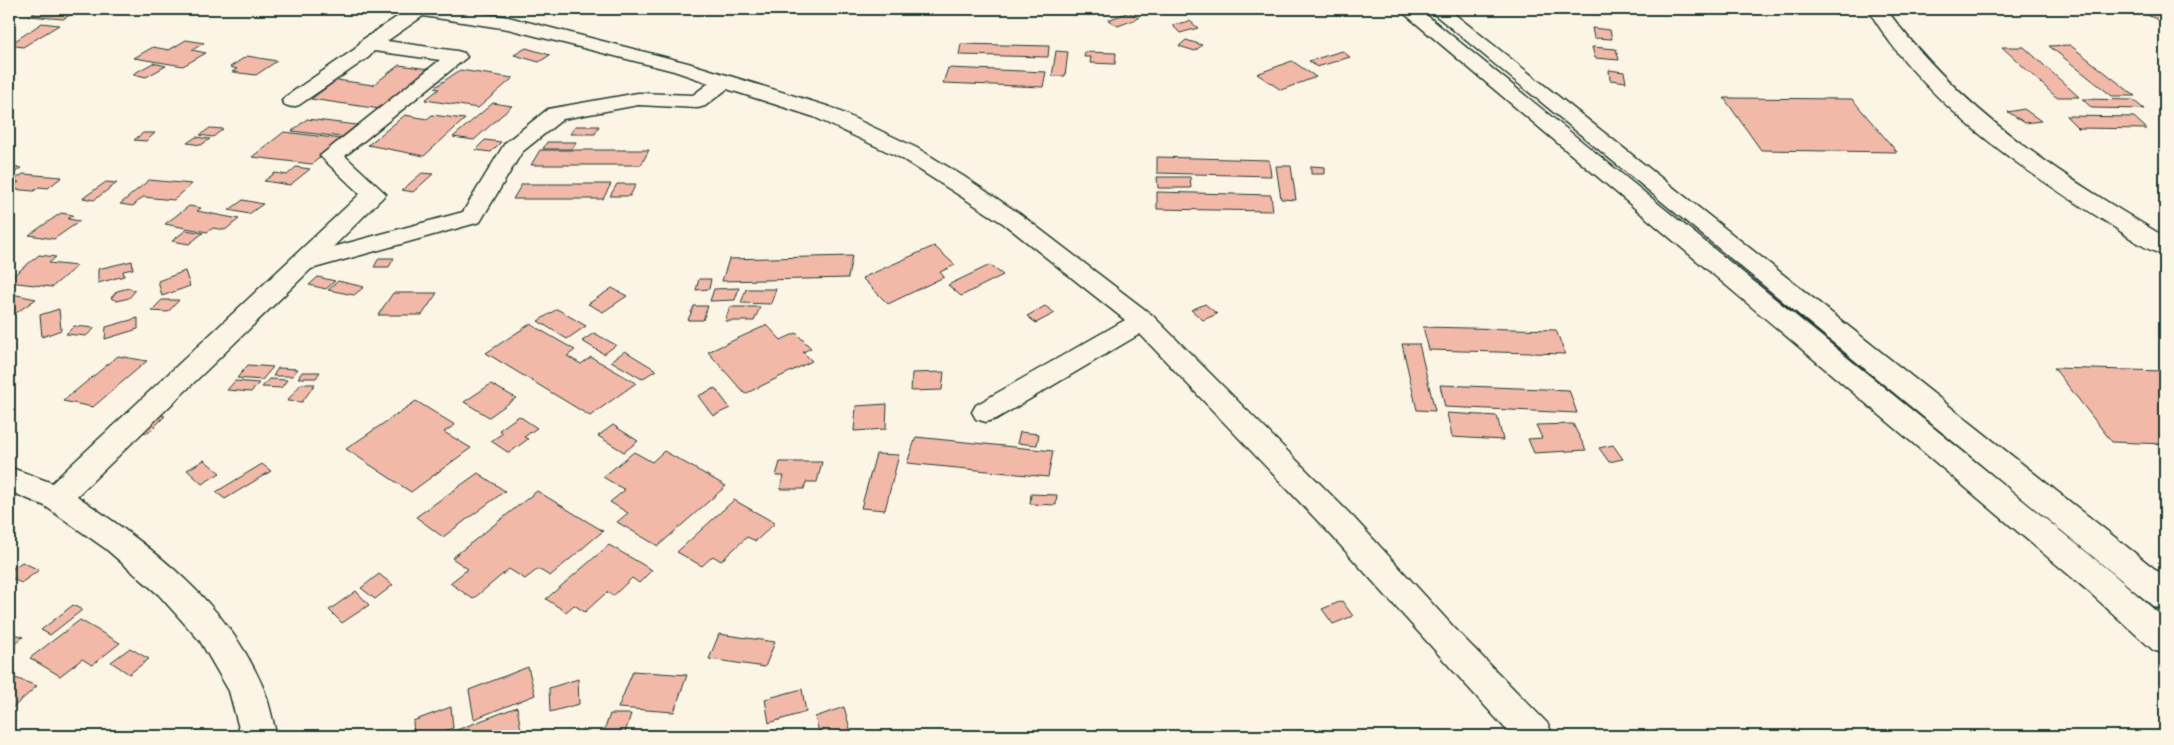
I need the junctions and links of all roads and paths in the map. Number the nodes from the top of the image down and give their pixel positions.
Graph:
1 (1408, 9) edge
2 (1437, 9) edge
3 (1877, 9) edge
4 (415, 10) edge
5 (369, 44) junction
6 (724, 81) junction
7 (292, 101) dead end
8 (1642, 174) junction
9 (1615, 181) junction
10 (2165, 247) edge
11 (303, 263) junction
12 (1143, 321) junction
13 (986, 412) dead end
14 (9, 478) edge
15 (56, 498) junction
16 (2132, 568) junction
17 (2100, 582) junction
18 (2165, 596) edge
19 (2165, 640) edge
20 (259, 736) edge
21 (1536, 736) edge

1 - 9 street
2 - 8 street
3 - 10 street
4 - 5 street
4 - 6 street
5 - 7 street
5 - 11 street
6 - 11 street
6 - 12 street
8 - 9 street
8 - 16 street
9 - 17 street
11 - 15 street
12 - 13 street
12 - 21 street
14 - 15 street
15 - 20 street
16 - 17 street
16 - 18 street
17 - 19 street

